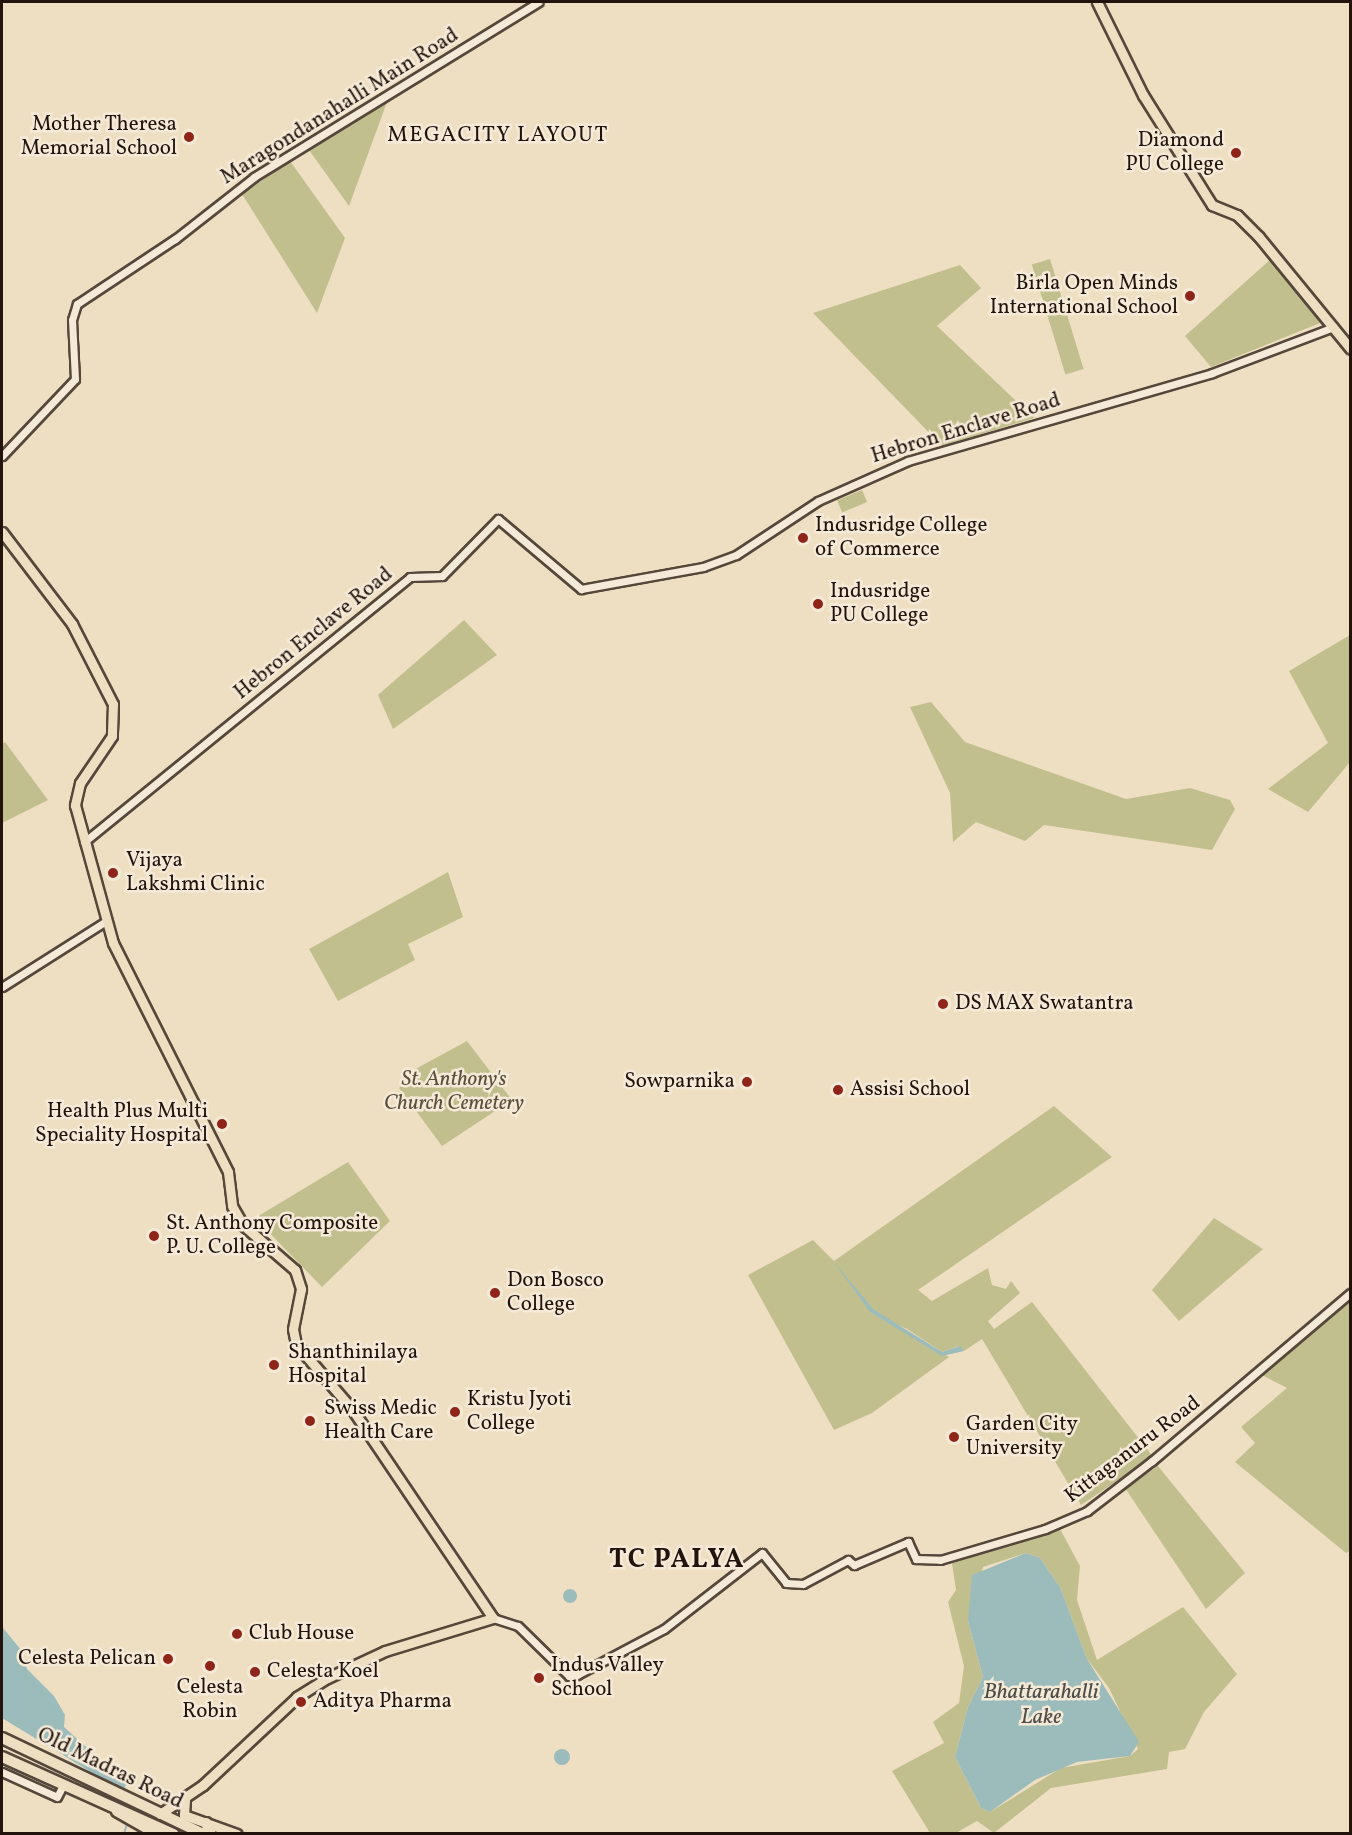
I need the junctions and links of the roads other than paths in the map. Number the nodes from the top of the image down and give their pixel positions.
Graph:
1 (539, 2) edge
2 (1097, 2) edge
3 (1334, 327) junction
4 (1350, 348) edge
5 (2, 456) edge
6 (2, 532) edge
7 (84, 842) junction
8 (106, 921) junction
9 (2, 987) edge
10 (1350, 1293) edge
11 (493, 1618) junction
12 (2, 1738) edge
13 (2, 1757) edge
14 (2, 1772) edge
15 (62, 1787) junction
16 (185, 1800) junction
17 (114, 1809) junction
18 (160, 1814) junction
19 (207, 1830) edge
20 (156, 1833) edge
21 (173, 1833) edge
22 (237, 1833) edge

1 - 5 street, Maragondanahalli Main Road
2 - 3 main road
3 - 4 main road
3 - 7 street, Hebron Enclave Road
6 - 7 main road
7 - 8 main road
8 - 9 street
8 - 11 main road
10 - 11 street, Kittaganuru Road
11 - 16 main road
12 - 18 highway, Old Madras Road
13 - 15 highway, Old Madras Road
14 - 15 street
15 - 17 highway, Old Madras Road
16 - 18 main road
16 - 19 main road
17 - 20 main road
17 - 21 highway, Old Madras Road
18 - 19 highway, Old Madras Road
19 - 22 main road

